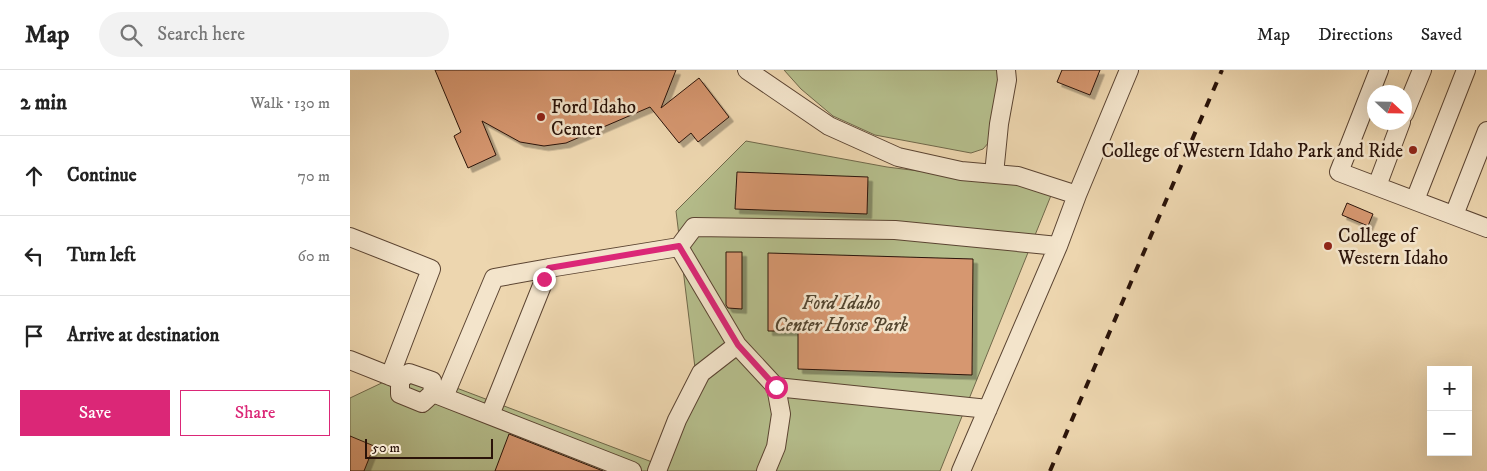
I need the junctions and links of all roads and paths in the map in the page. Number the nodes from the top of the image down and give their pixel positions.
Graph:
1 (747, 70) edge
2 (1006, 70) edge
3 (1129, 70) edge
4 (1380, 70) edge
5 (1422, 70) edge
6 (1466, 70) edge
7 (1412, 94) edge
8 (1398, 130) edge
9 (1487, 131) edge
10 (994, 174) junction
11 (1377, 186) junction
12 (1077, 195) junction
13 (1415, 200) junction
14 (1454, 215) junction
15 (1487, 228) edge
16 (350, 236) edge
17 (679, 246) junction
18 (1058, 246) junction
19 (549, 268) junction
20 (738, 345) junction
21 (350, 360) edge
22 (395, 378) junction
23 (776, 387) junction
24 (439, 395) junction
25 (988, 409) junction
26 (490, 415) junction
27 (632, 471) edge
28 (657, 471) edge
29 (766, 471) edge
30 (961, 471) edge

1 - 10 lane
2 - 10 lane
3 - 12 lane
4 - 11 lane
5 - 7 lane
6 - 13 lane
8 - 11 lane
9 - 14 lane
10 - 12 lane
11 - 13 lane
12 - 18 lane
13 - 14 lane
14 - 15 lane
16 - 22 lane
17 - 18 lane
17 - 19 lane
17 - 20 lane
18 - 25 lane
19 - 24 lane
19 - 26 lane
20 - 23 lane
20 - 28 lane
21 - 22 lane
22 - 24 lane
23 - 25 lane
23 - 29 lane
24 - 26 lane
25 - 30 lane
26 - 27 lane

